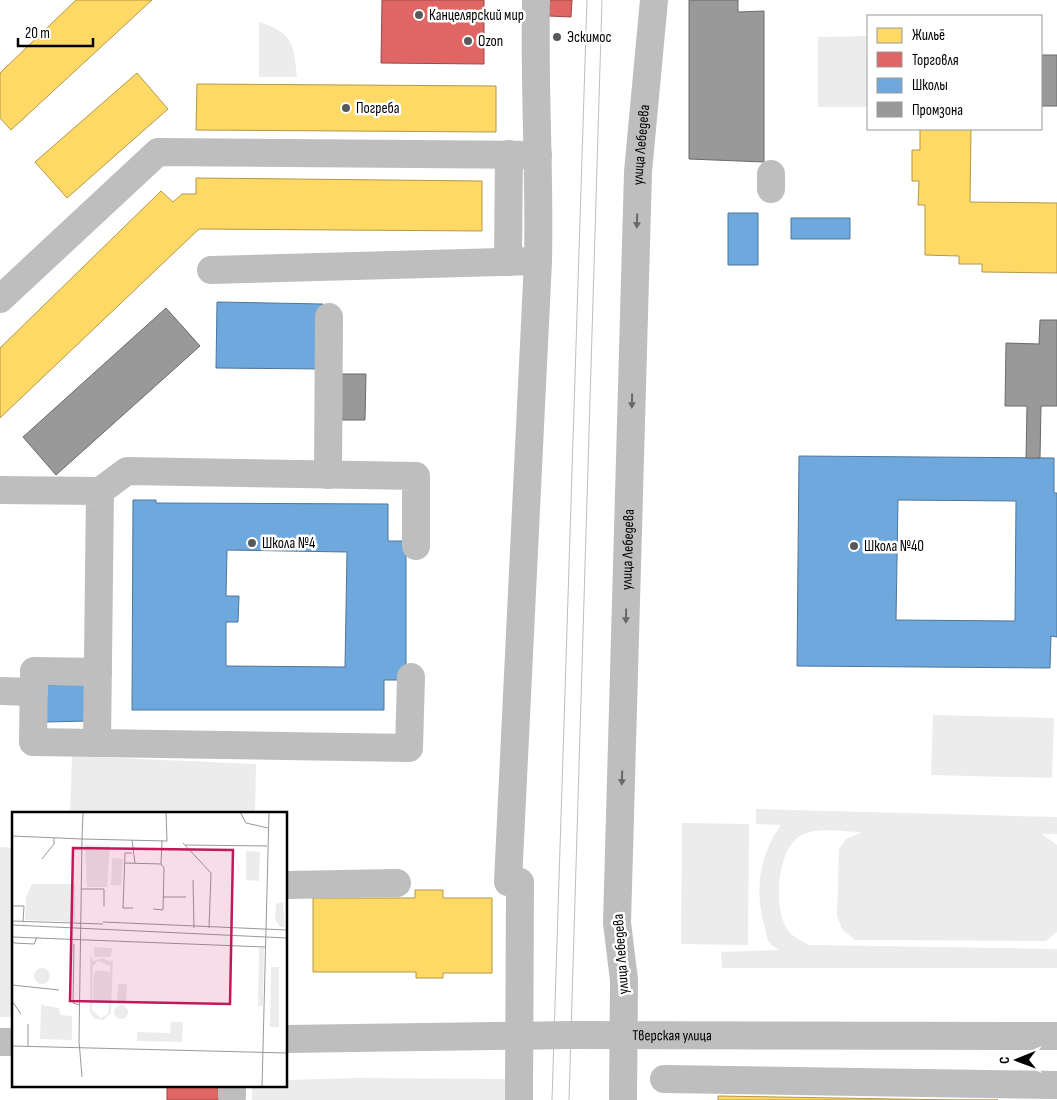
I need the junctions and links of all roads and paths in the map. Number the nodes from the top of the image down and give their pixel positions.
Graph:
1 (536, 0) edge
2 (654, 0) edge
3 (509, 154) junction
4 (538, 155) junction
5 (538, 261) junction
6 (508, 262) junction
7 (211, 270) dead end
8 (0, 299) edge
9 (330, 317) dead end
10 (328, 475) junction
11 (0, 490) edge
12 (100, 491) junction
13 (416, 546) dead end
14 (98, 672) junction
15 (411, 678) dead end
16 (0, 692) edge
17 (34, 692) junction
18 (97, 743) junction
19 (397, 883) dead end
20 (288, 885) edge
21 (519, 1036) junction
22 (624, 1036) junction
23 (1057, 1036) edge
24 (288, 1039) edge
25 (664, 1079) dead end
26 (1057, 1084) edge
27 (519, 1100) edge
28 (624, 1100) edge

1 - 4 street
2 -> 22 street, улица Лебедева
3 - 4 street
3 - 6 street
3 - 8 street
4 - 5 street
5 - 6 street
5 - 21 street
6 - 7 street
9 - 10 street
10 - 12 street
10 - 13 street
11 - 12 street
12 - 14 street
14 - 17 street
14 - 18 street
15 - 18 street
16 - 17 street
17 - 18 street
19 - 20 street
21 - 22 street, Тверская улица
21 - 24 street, Тверская улица
21 - 27 street
22 - 23 street, Тверская улица
22 - 28 street, улица Лебедева
25 - 26 street

